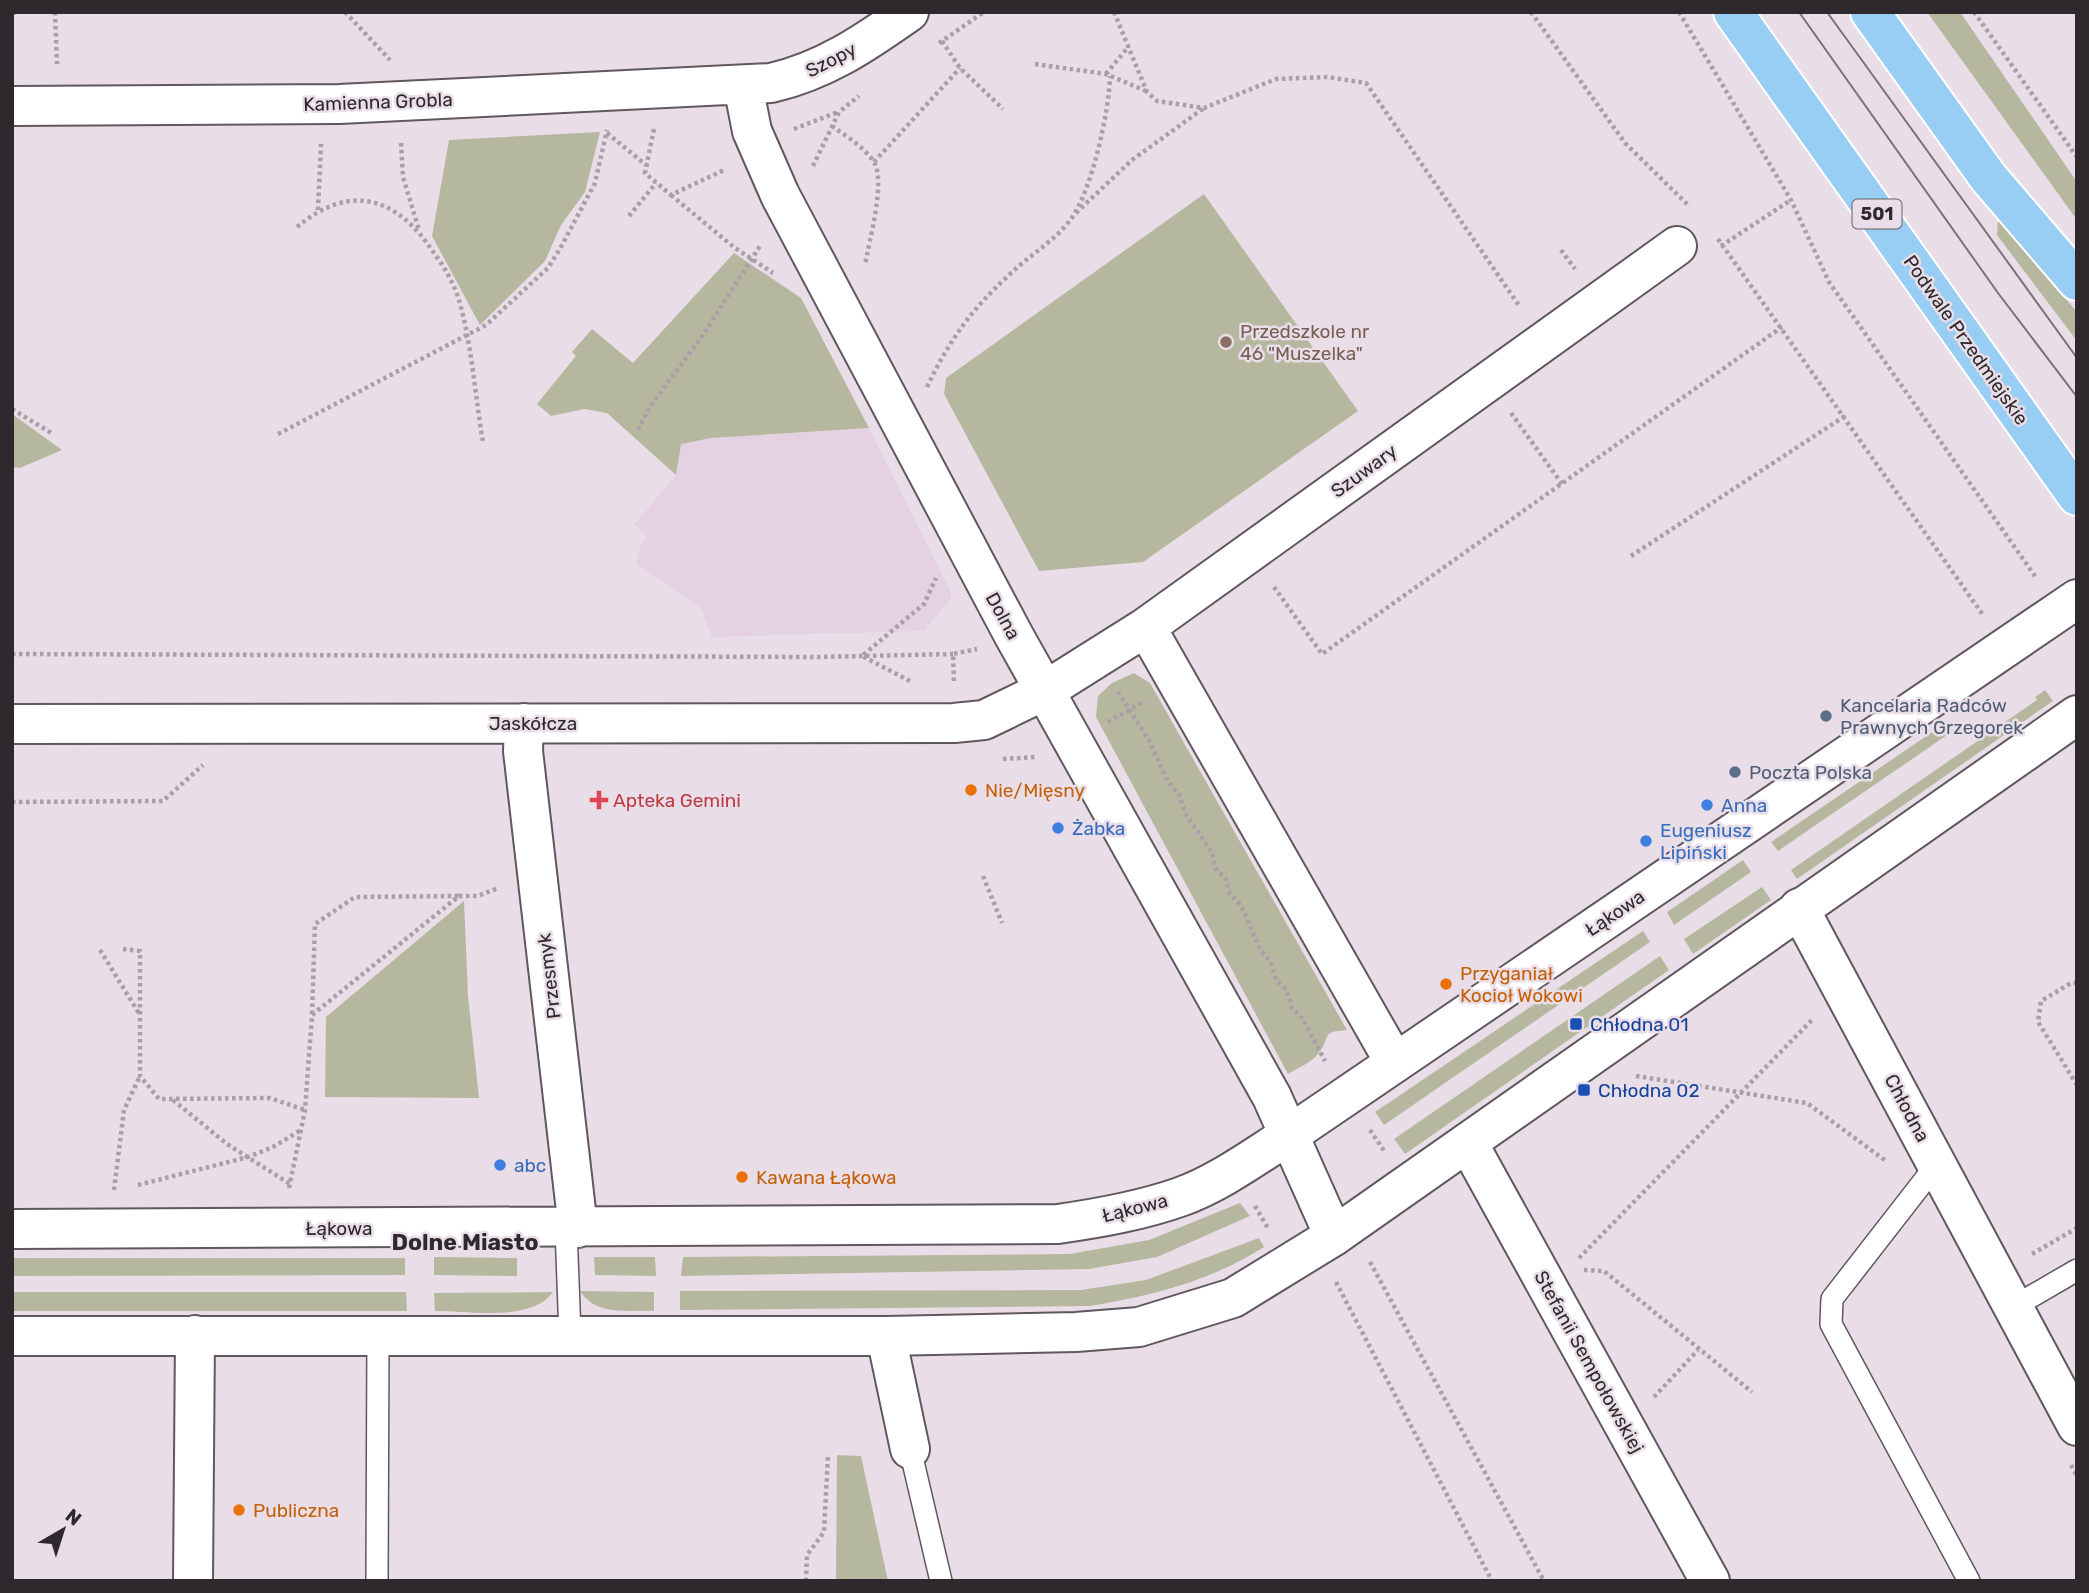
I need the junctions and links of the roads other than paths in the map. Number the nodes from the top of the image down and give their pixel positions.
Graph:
1 (909, 12) edge
2 (1733, 12) edge
3 (1870, 12) edge
4 (743, 85) junction
5 (12, 106) edge
6 (1677, 246) dead end
7 (2077, 281) edge
8 (2077, 496) edge
9 (2060, 593) edge
10 (1146, 627) junction
11 (1046, 690) junction
12 (2077, 715) edge
13 (524, 723) junction
14 (12, 724) edge
15 (1799, 908) junction
16 (1395, 1063) junction
17 (1289, 1135) junction
18 (1468, 1143) junction
19 (1937, 1164) junction
20 (572, 1228) junction
21 (12, 1229) edge
22 (1332, 1254) junction
23 (2077, 1270) edge
24 (2013, 1307) junction
25 (195, 1335) junction
26 (379, 1335) junction
27 (570, 1335) junction
28 (12, 1336) edge
29 (886, 1336) junction
30 (2077, 1426) edge
31 (909, 1449) joint
32 (193, 1581) edge
33 (377, 1581) edge
34 (941, 1581) edge
35 (1710, 1581) edge
36 (1969, 1581) edge

1 - 4 street, Szopy
2 - 8 main road, Podwale Przedmiejskie / 501
3 - 7 main road
4 - 5 street, Kamienna Grobla
4 - 11 street, Dolna
6 - 10 street, Szuwary
9 - 16 street, Łąkowa
10 - 11 street, Szuwary
10 - 16 street
11 - 13 street, Jaskółcza
11 - 17 street, Dolna
12 - 15 street
13 - 14 street, Jaskółcza
13 - 20 street, Przesmyk
15 - 18 street
15 - 19 street, Chłodna
16 - 17 street, Łąkowa
17 - 20 street, Łąkowa
17 - 22 street, Dolna
18 - 22 street
18 - 35 street, Stefanii Sempołowskiej
19 - 24 street, Chłodna
19 - 36 lane
20 - 21 street, Łąkowa
20 - 27 lane
22 - 29 street
23 - 24 lane
24 - 30 street, Chłodna
25 - 26 street
25 - 28 street
25 - 32 street
26 - 27 street
26 - 33 lane
27 - 29 street
29 - 31 street
31 - 34 lane

